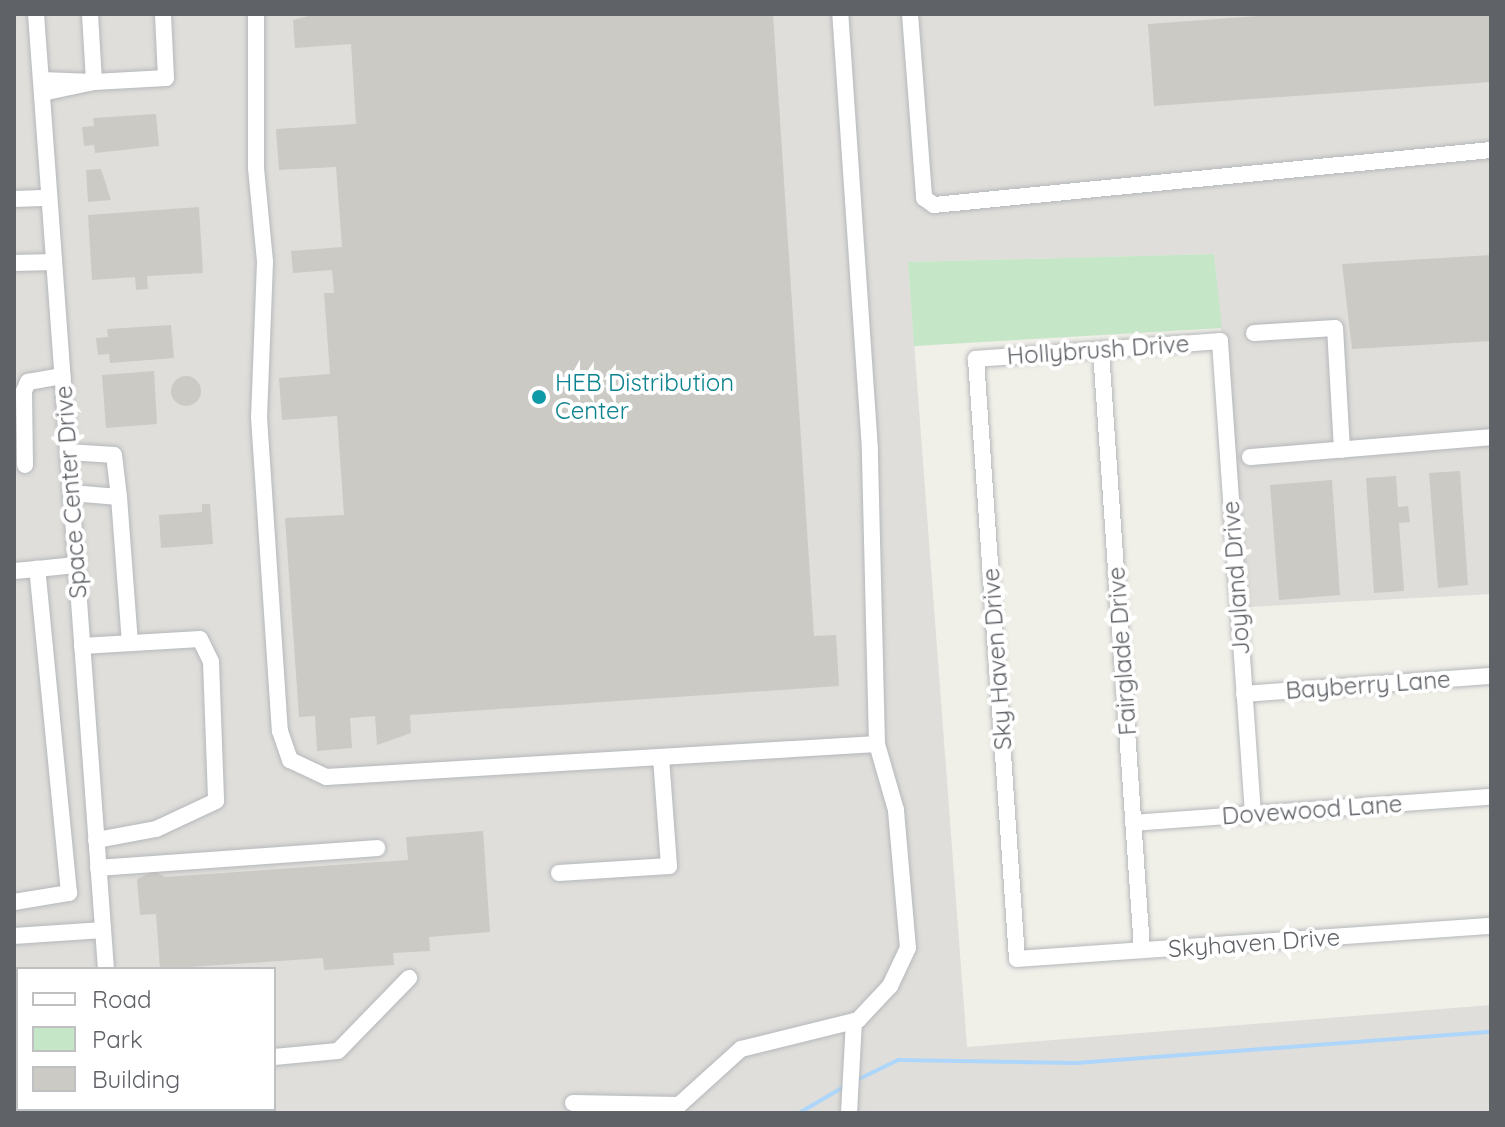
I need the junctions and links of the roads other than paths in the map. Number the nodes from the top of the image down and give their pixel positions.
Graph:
1 (36, 14) edge
2 (90, 14) edge
3 (163, 14) edge
4 (256, 14) edge
5 (840, 14) edge
6 (910, 14) edge
7 (94, 82) junction
8 (41, 86) junction
9 (1491, 150) edge
10 (49, 198) junction
11 (14, 199) edge
12 (54, 262) junction
13 (14, 263) edge
14 (1254, 333) dead end
15 (1220, 341) joint
16 (1101, 351) junction
17 (976, 359) joint
18 (62, 376) junction
19 (1491, 437) edge
20 (1342, 450) junction
21 (68, 452) junction
22 (1250, 457) dead end
23 (25, 465) dead end
24 (71, 493) junction
25 (119, 497) junction
26 (76, 565) junction
27 (37, 569) junction
28 (14, 571) edge
29 (130, 642) junction
30 (82, 646) junction
31 (1491, 676) edge
32 (1244, 694) junction
33 (877, 744) junction
34 (661, 757) junction
35 (1491, 797) edge
36 (1253, 814) junction
37 (1133, 823) junction
38 (96, 840) junction
39 (377, 848) dead end
40 (98, 868) junction
41 (559, 873) dead end
42 (14, 902) edge
43 (1491, 926) edge
44 (103, 930) junction
45 (14, 936) edge
46 (1142, 950) junction
47 (1017, 959) joint
48 (106, 967) edge
49 (409, 978) dead end
50 (854, 1021) junction
51 (276, 1057) edge
52 (573, 1103) dead end
53 (849, 1113) edge

1 - 8 street, Space Center Drive
2 - 7 street
3 - 7 street
4 - 34 street
5 - 33 street
6 - 9 street
7 - 8 street
8 - 10 street, Space Center Drive
10 - 11 street
10 - 12 street, Space Center Drive
12 - 13 street
12 - 18 street, Space Center Drive
14 - 20 street
15 - 16 street, Hollybrush Drive
15 - 32 street, Joyland Drive
16 - 17 street, Hollybrush Drive
16 - 37 street, Fairglade Drive
17 - 47 street, Sky Haven Drive
18 - 21 street, Space Center Drive
18 - 23 street
19 - 20 street
20 - 22 street
21 - 24 street, Space Center Drive
21 - 25 street
24 - 25 street
24 - 26 street, Space Center Drive
25 - 29 street
26 - 27 street
26 - 30 street, Space Center Drive
27 - 28 street
27 - 42 street
29 - 30 street
29 - 38 street
30 - 38 street, Space Center Drive
31 - 32 street, Bayberry Lane
32 - 36 street, Joyland Drive
33 - 34 street
33 - 50 street
34 - 41 street
35 - 36 street, Dovewood Lane
36 - 37 street, Dovewood Lane
37 - 46 street, Fairglade Drive
38 - 40 street, Space Center Drive
39 - 40 street
40 - 44 street, Space Center Drive
43 - 46 street, Skyhaven Drive
44 - 45 street
44 - 48 street, Space Center Drive
46 - 47 street, Skyhaven Drive
49 - 51 street
50 - 52 street
50 - 53 street

